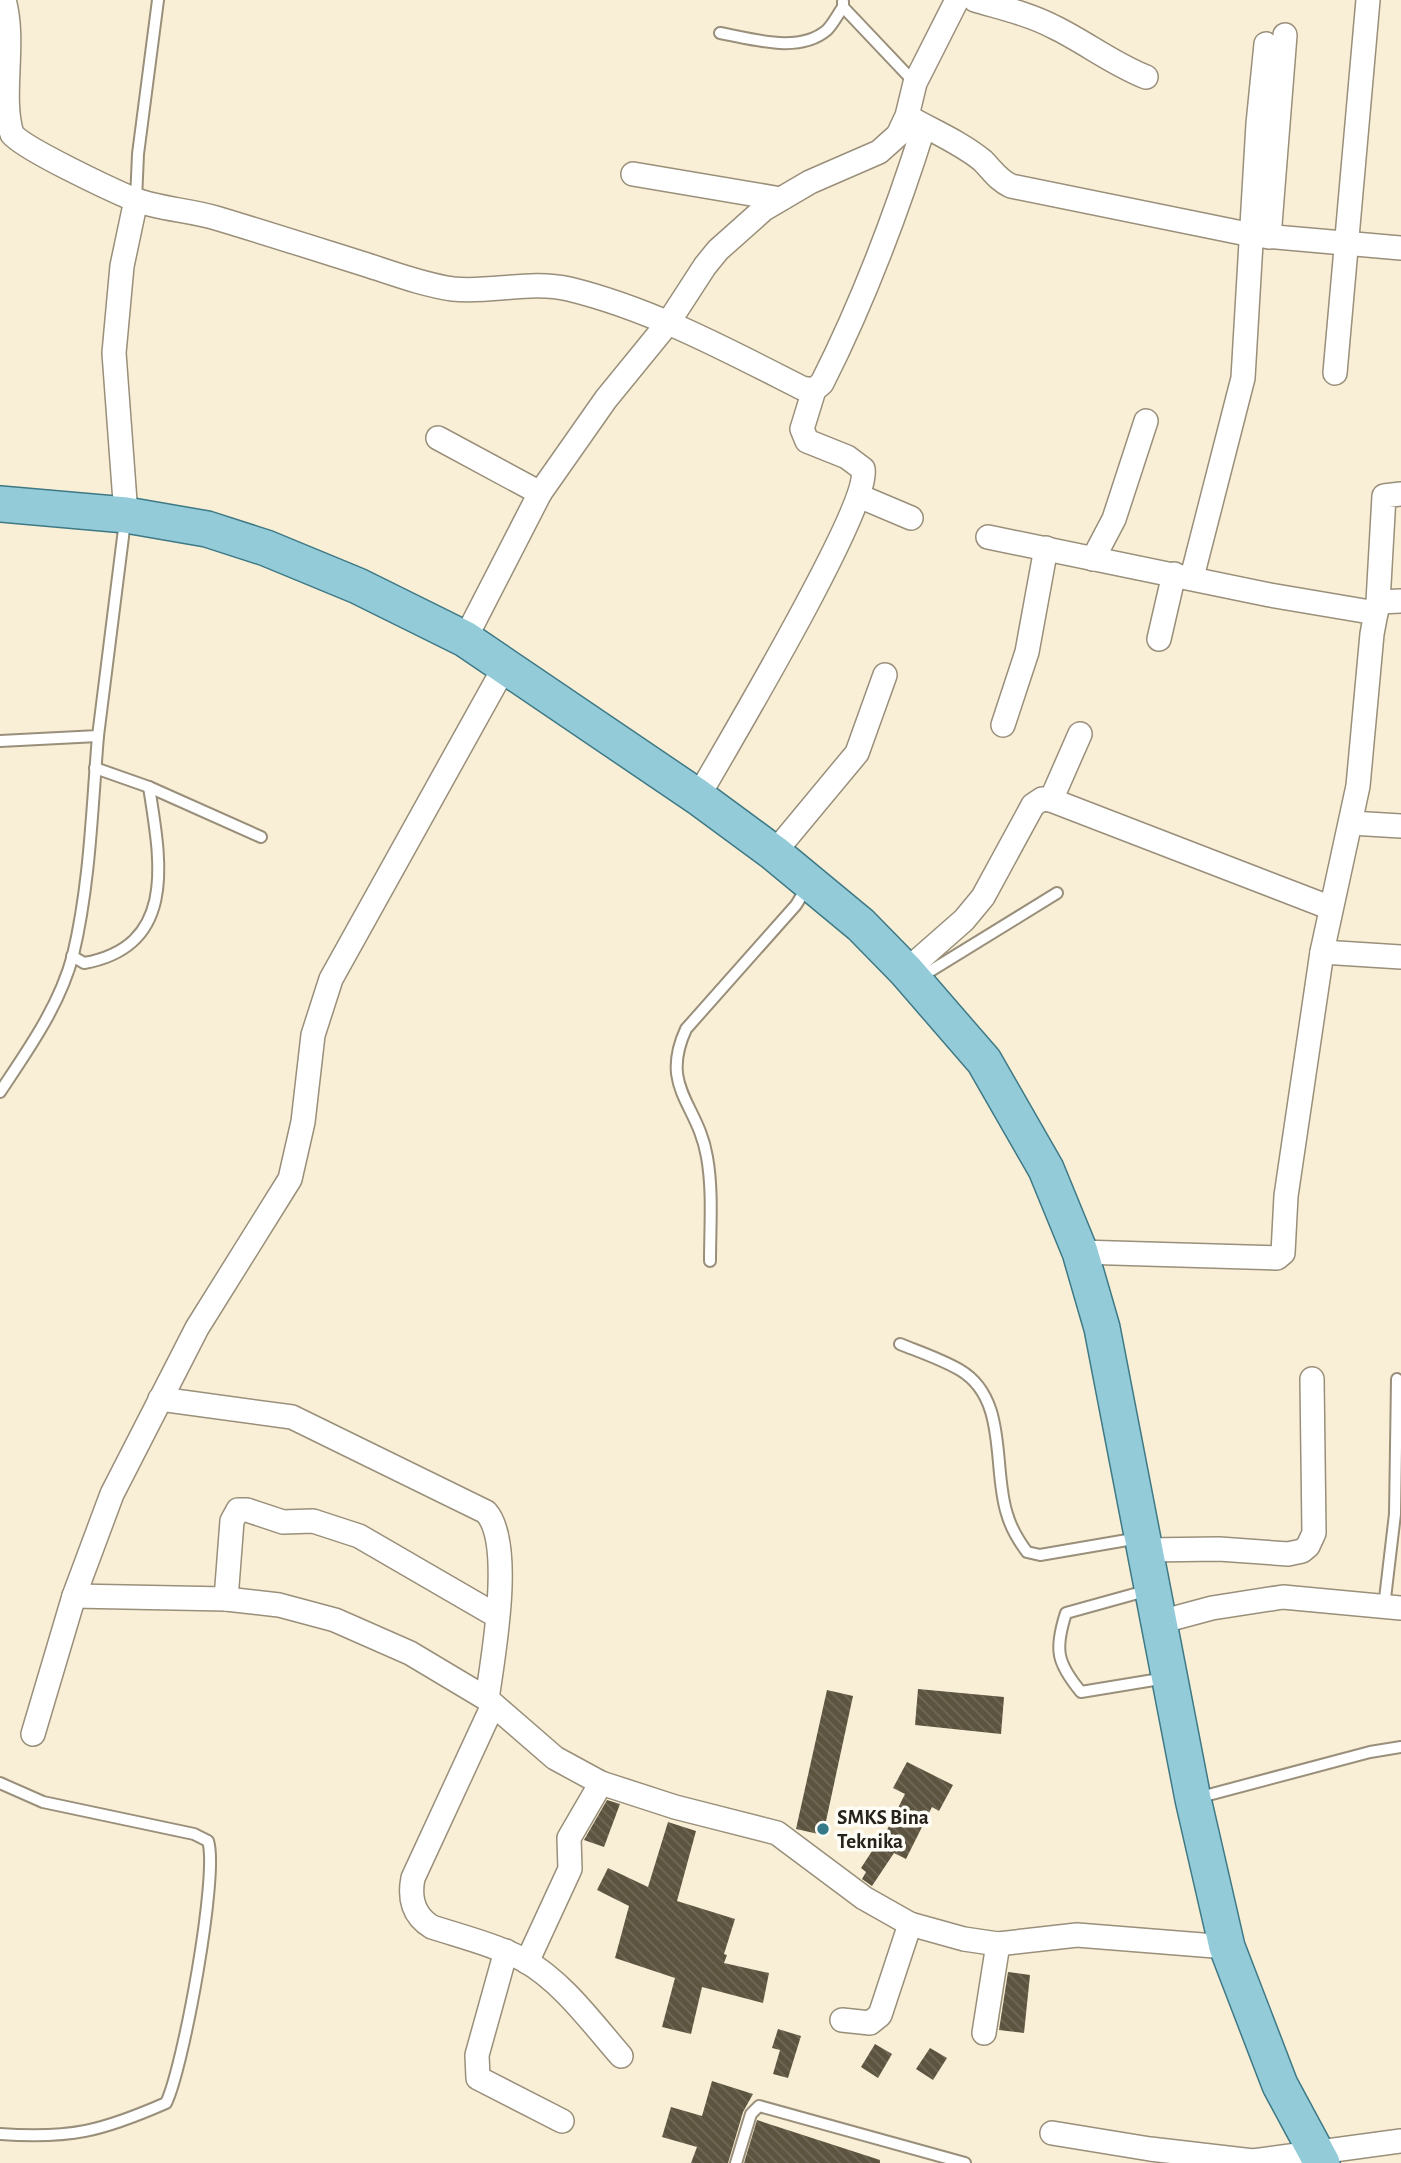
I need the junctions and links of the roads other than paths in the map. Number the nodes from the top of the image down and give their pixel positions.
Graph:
1 (4, 0) edge
2 (158, 0) edge
3 (957, 0) edge
4 (975, 0) edge
5 (1367, 0) edge
6 (843, 4) edge
7 (720, 33) dead end
8 (1276, 40) dead end
9 (1146, 77) dead end
10 (915, 83) junction
11 (1, 88) edge
12 (915, 121) junction
13 (633, 174) dead end
14 (781, 199) junction
15 (136, 200) junction
16 (1260, 236) junction
17 (1346, 243) junction
18 (1401, 248) edge
19 (668, 323) junction
20 (1335, 373) dead end
21 (814, 390) junction
22 (1146, 421) dead end
23 (438, 438) dead end
24 (540, 493) junction
25 (1401, 494) edge
26 (859, 496) junction
27 (0, 504) edge
28 (126, 515) junction
29 (911, 518) dead end
30 (988, 537) dead end
31 (1046, 548) junction
32 (1093, 559) junction
33 (1183, 575) junction
34 (1385, 605) edge
35 (464, 639) junction
36 (1159, 639) dead end
37 (505, 666) junction
38 (885, 675) dead end
39 (1003, 725) dead end
40 (1080, 734) dead end
41 (98, 736) junction
42 (0, 741) edge
43 (95, 768) junction
44 (149, 786) junction
45 (698, 797) junction
46 (1051, 800) junction
47 (1351, 823) junction
48 (1401, 826) edge
49 (261, 837) dead end
50 (774, 853) junction
51 (811, 881) junction
52 (1057, 893) dead end
53 (1331, 908) junction
54 (1322, 951) junction
55 (72, 956) junction
56 (1401, 957) edge
57 (910, 976) junction
58 (0, 1092) edge
59 (1080, 1252) junction
60 (710, 1261) dead end
61 (900, 1344) dead end
62 (1312, 1379) dead end
63 (1397, 1379) dead end
64 (160, 1399) junction
65 (1145, 1544) junction
66 (74, 1596) junction
67 (226, 1599) junction
68 (1156, 1606) junction
69 (1392, 1607) edge
70 (497, 1616) junction
71 (1169, 1678) junction
72 (490, 1702) junction
73 (33, 1734) dead end
74 (1401, 1747) edge
75 (0, 1783) edge
76 (601, 1783) junction
77 (1193, 1799) junction
78 (910, 1924) junction
79 (998, 1944) junction
80 (1227, 1947) junction
81 (506, 1951) junction
82 (527, 1962) junction
83 (842, 2020) dead end
84 (984, 2032) dead end
85 (621, 2056) dead end
86 (562, 2121) dead end
87 (1052, 2133) dead end
88 (0, 2134) edge
89 (1401, 2141) edge
90 (1318, 2157) edge
91 (736, 2163) edge
92 (965, 2163) edge

1 - 11 street
2 - 15 lane
3 - 10 street
4 - 9 street
5 - 17 street
6 - 7 lane
6 - 10 lane
8 - 16 street
10 - 12 street
11 - 15 street
12 - 14 street
12 - 16 street
12 - 21 street
13 - 14 street
14 - 19 street
15 - 19 street
15 - 28 street
16 - 17 street
16 - 33 street
17 - 18 street
17 - 20 street
19 - 21 street
19 - 24 street
21 - 26 street
22 - 32 street
23 - 24 street
24 - 35 street
25 - 34 street
26 - 29 street
26 - 45 street
27 - 28 main road
28 - 35 main road
28 - 41 lane
30 - 31 street
31 - 32 street
31 - 39 street
32 - 33 street
33 - 34 street
33 - 36 street
34 - 47 street
35 - 37 main road
37 - 45 main road
37 - 64 street
38 - 50 street
40 - 46 street
41 - 42 lane
41 - 43 lane
43 - 44 lane
43 - 55 lane
44 - 49 lane
44 - 55 lane
45 - 50 main road
46 - 53 street
46 - 57 street
47 - 48 street
47 - 53 street
50 - 51 main road
51 - 57 main road
51 - 60 lane
52 - 57 lane
53 - 54 street
54 - 56 street
54 - 59 street
55 - 58 lane
57 - 59 main road
59 - 65 main road
61 - 65 lane
62 - 65 street
63 - 69 lane
64 - 66 street
64 - 70 street
65 - 68 main road
66 - 67 street
66 - 73 street
67 - 70 street
67 - 72 street
68 - 69 street
68 - 71 main road
68 - 71 lane
70 - 72 street
71 - 77 main road
72 - 76 street
72 - 81 street
74 - 77 lane
75 - 88 lane
76 - 78 street
76 - 82 street
77 - 80 main road
78 - 79 street
78 - 83 street
79 - 80 street
79 - 84 street
80 - 90 main road
81 - 82 street
81 - 86 street
82 - 85 street
87 - 90 street
89 - 90 street
91 - 92 lane

